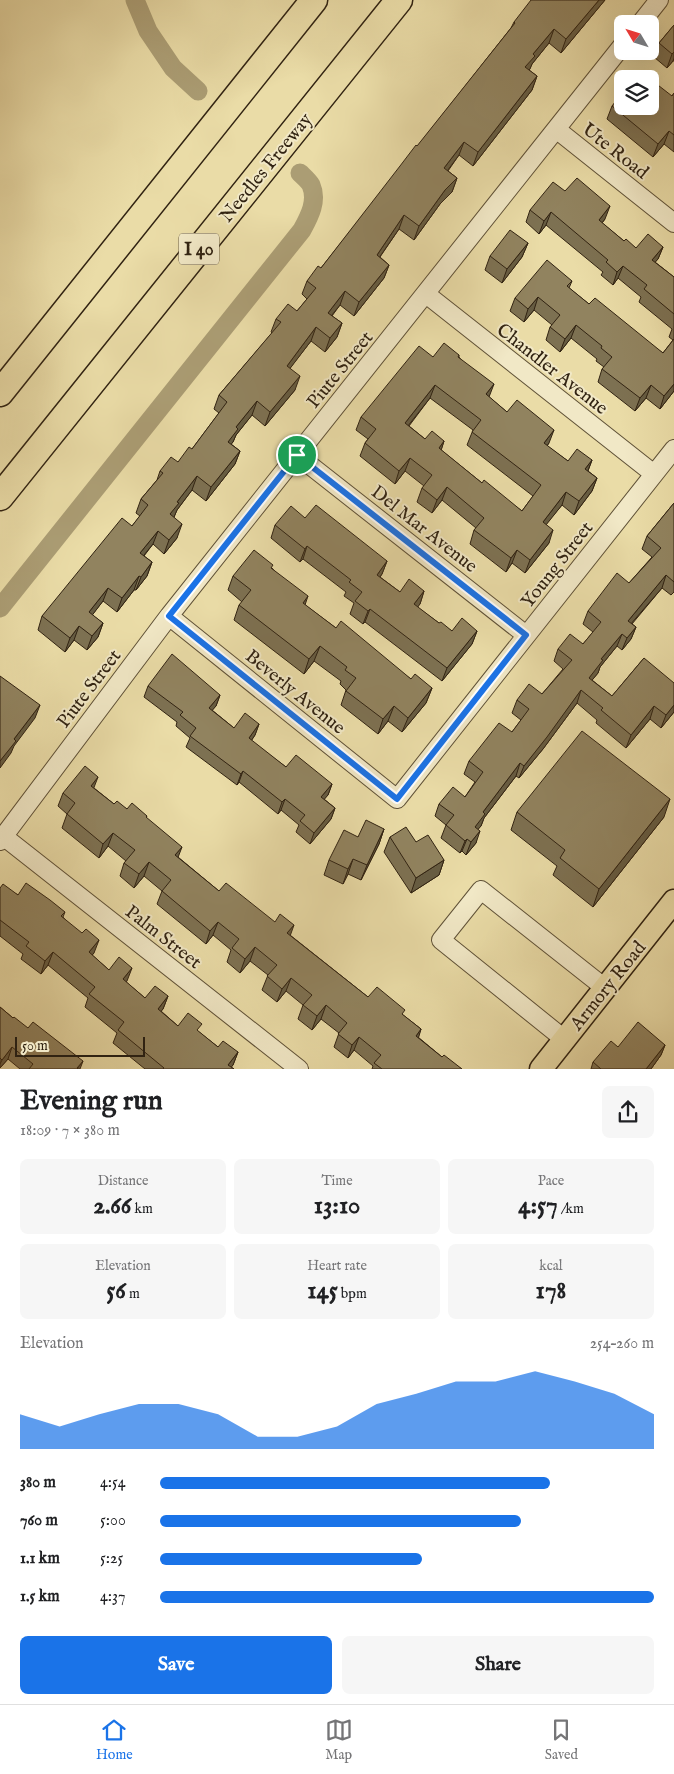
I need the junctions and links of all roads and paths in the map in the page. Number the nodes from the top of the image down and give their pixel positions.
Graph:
1 (314, 0) edge
2 (399, 0) edge
3 (660, 0) edge
4 (648, 15) edge
5 (614, 56) edge
6 (556, 129) junction
7 (674, 222) edge
8 (426, 294) junction
9 (0, 392) edge
10 (674, 449) edge
11 (297, 455) junction
12 (654, 474) junction
13 (0, 498) edge
14 (169, 616) junction
15 (526, 635) junction
16 (397, 799) joint
17 (2, 839) edge
18 (674, 901) edge
19 (605, 988) junction
20 (564, 1039) junction
21 (299, 1069) edge
22 (541, 1069) edge

1 - 9 highway
2 - 13 highway, Needles Freeway / I 40
3 - 4 street
5 - 6 street, Piute Street
6 - 7 street, Ute Road
6 - 8 street, Piute Street
8 - 11 street, Piute Street
8 - 12 street, Chandler Avenue
10 - 12 street, Young Street
11 - 14 street, Piute Street
11 - 15 street, Del Mar Avenue
12 - 15 street, Young Street
14 - 16 street, Beverly Avenue
14 - 17 street, Piute Street
15 - 16 street, Young Street
17 - 21 street, Palm Street
18 - 19 main road, Armory Road
19 - 20 main road, Armory Road
19 - 20 street
20 - 22 main road, Armory Road

